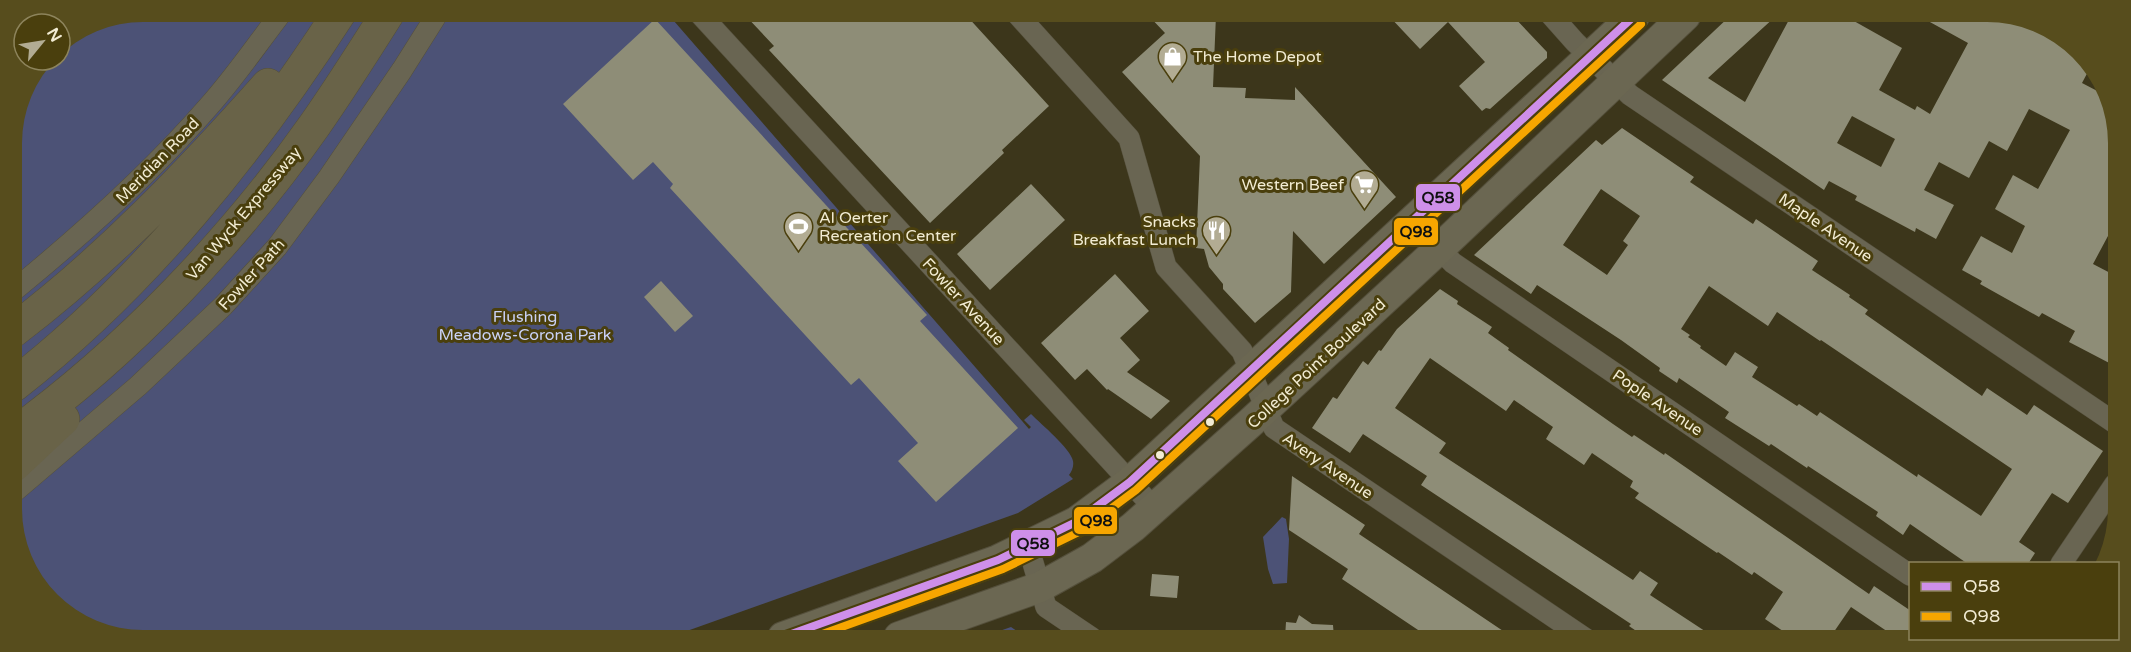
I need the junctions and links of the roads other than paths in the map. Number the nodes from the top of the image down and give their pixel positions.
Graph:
1 (1558, 22) edge
2 (1627, 22) edge
3 (1679, 22) edge
4 (274, 23) edge
5 (324, 23) edge
6 (333, 23) edge
7 (382, 23) edge
8 (432, 23) edge
9 (708, 23) edge
10 (1025, 23) edge
11 (1590, 57) junction
12 (1617, 82) junction
13 (1412, 222) junction
14 (1439, 249) junction
15 (23, 283) edge
16 (152, 315) junction
17 (22, 323) edge
18 (1250, 372) junction
19 (22, 378) edge
20 (1266, 409) junction
21 (2108, 418) edge
22 (22, 427) edge
23 (22, 457) edge
24 (1130, 482) junction
25 (22, 485) edge
26 (2108, 494) edge
27 (1155, 509) junction
28 (1029, 546) junction
29 (2062, 562) edge
30 (1909, 574) edge
31 (1040, 586) junction
32 (1079, 629) edge
33 (1572, 629) edge
34 (804, 630) edge
35 (920, 630) edge

1 - 11 street, Maple Avenue
2 - 11 main road
3 - 12 main road, College Point Boulevard
4 - 15 street, Meridian Road
5 - 17 highway
6 - 19 highway
7 - 16 highway, Van Wyck Expressway
8 - 25 street, Fowler Path
9 - 24 street, Fowler Avenue
10 - 18 street, Avery Avenue
11 - 12 street, Maple Avenue
11 - 13 main road
12 - 14 main road, College Point Boulevard
12 - 21 street, Maple Avenue
13 - 14 street, Pople Avenue
13 - 18 main road
14 - 20 main road, College Point Boulevard
14 - 30 street, Pople Avenue
16 - 22 highway, Van Wyck Expressway
16 - 23 highway
18 - 20 street, Avery Avenue
18 - 24 main road
20 - 27 main road, College Point Boulevard
20 - 33 street, Avery Avenue
24 - 27 street, Fowler Avenue
24 - 28 main road
26 - 29 street
27 - 31 main road, College Point Boulevard
28 - 31 street
28 - 34 main road
31 - 32 street
31 - 35 main road, College Point Boulevard

